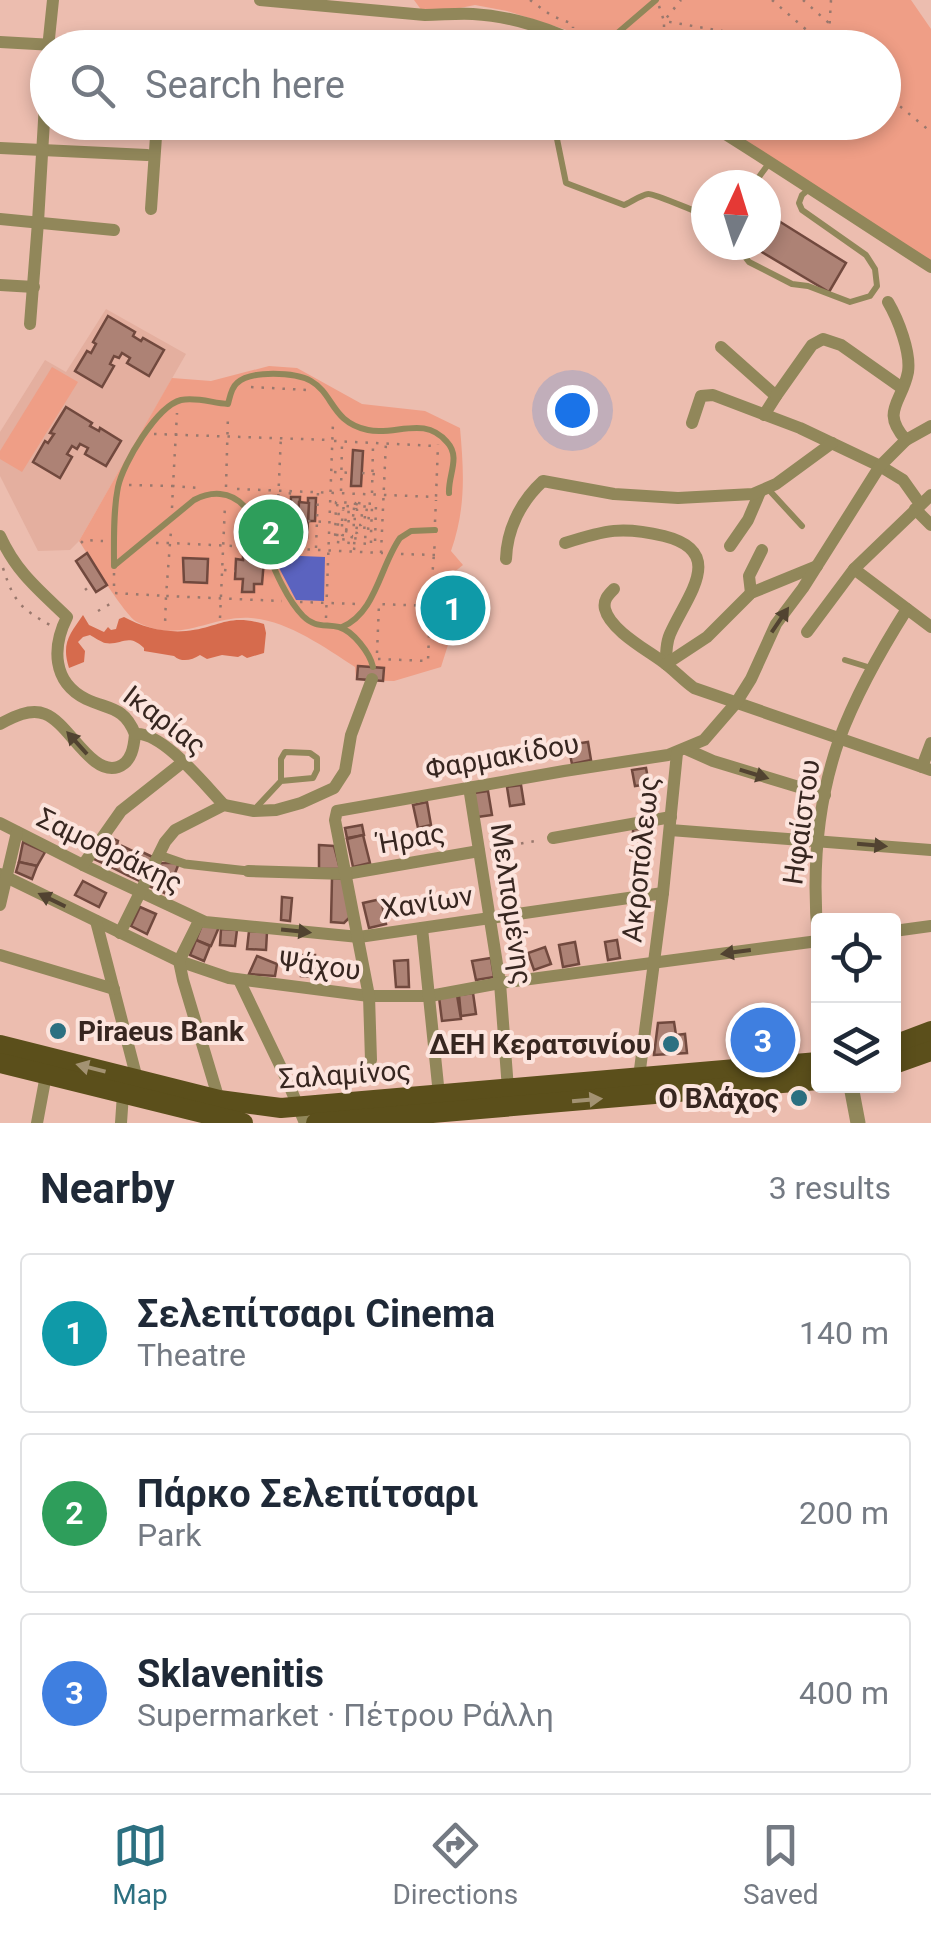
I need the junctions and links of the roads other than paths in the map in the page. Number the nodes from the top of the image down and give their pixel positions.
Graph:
1 (53, 0) edge
2 (260, 0) edge
3 (657, 0) edge
4 (50, 30) edge
5 (542, 30) edge
6 (621, 30) edge
7 (0, 42) edge
8 (30, 46) edge
9 (42, 140) edge
10 (155, 140) edge
11 (557, 140) edge
12 (735, 140) edge
13 (0, 148) edge
14 (41, 149) junction
15 (147, 155) dead end
16 (771, 162) junction
17 (765, 170) edge
18 (808, 189) junction
19 (151, 208) dead end
20 (691, 209) edge
21 (0, 220) edge
22 (38, 222) junction
23 (114, 230) dead end
24 (747, 260) edge
25 (931, 267) edge
26 (0, 286) edge
27 (34, 287) junction
28 (888, 302) dead end
29 (30, 324) dead end
30 (721, 347) dead end
31 (902, 388) junction
32 (776, 396) junction
33 (764, 415) junction
34 (692, 423) dead end
35 (931, 426) edge
36 (906, 440) junction
37 (832, 443) junction
38 (880, 466) junction
39 (764, 490) junction
40 (449, 493) dead end
41 (922, 503) edge
42 (802, 526) dead end
43 (931, 526) edge
44 (435, 530) road end
45 (0, 536) edge
46 (565, 543) dead end
47 (730, 546) dead end
48 (762, 550) dead end
49 (506, 558) dead end
50 (817, 566) junction
51 (854, 570) junction
52 (614, 589) dead end
53 (751, 593) junction
54 (907, 608) junction
55 (341, 627) junction
56 (931, 627) edge
57 (807, 632) dead end
58 (845, 660) dead end
59 (666, 664) junction
60 (373, 666) joint
61 (872, 668) junction
62 (736, 704) junction
63 (0, 724) edge
64 (135, 734) junction
65 (840, 740) junction
66 (931, 743) edge
67 (681, 751) junction
68 (183, 762) junction
69 (926, 769) edge
70 (281, 782) junction
71 (469, 787) junction
72 (824, 795) junction
73 (224, 805) junction
74 (254, 810) junction
75 (0, 823) edge
76 (670, 823) junction
77 (17, 832) junction
78 (553, 838) road end
79 (818, 841) junction
80 (931, 850) edge
81 (479, 851) junction
82 (159, 855) junction
83 (83, 866) junction
84 (248, 870) joint
85 (346, 874) junction
86 (3, 876) edge
87 (141, 892) junction
88 (663, 893) junction
89 (0, 905) edge
90 (815, 913) edge
91 (491, 917) junction
92 (96, 921) junction
93 (199, 921) junction
94 (931, 926) edge
95 (422, 928) junction
96 (901, 930) edge
97 (120, 933) junction
98 (359, 938) junction
99 (811, 942) edge
100 (0, 956) edge
101 (180, 961) junction
102 (654, 964) junction
103 (238, 980) junction
104 (500, 983) junction
105 (114, 989) junction
106 (369, 996) junction
107 (430, 996) junction
108 (931, 1032) edge
109 (901, 1042) edge
110 (0, 1045) edge
111 (931, 1051) edge
112 (371, 1060) dead end
113 (901, 1062) edge
114 (0, 1063) edge
115 (811, 1063) edge
116 (46, 1075) junction
117 (811, 1080) edge
118 (637, 1086) junction
119 (130, 1087) junction
120 (508, 1089) junction
121 (852, 1093) edge
122 (439, 1095) junction
123 (219, 1114) edge
124 (302, 1116) edge
125 (488, 1116) edge
126 (38, 1123) edge
127 (121, 1123) edge
128 (244, 1123) edge
129 (316, 1123) edge
130 (858, 1123) edge

1 - 4 street
2 - 5 street
3 - 6 lane
7 - 8 street
9 - 14 street
10 - 19 street
11 - 20 lane
12 - 16 street
13 - 14 street
14 - 15 street
14 - 22 street
16 - 17 lane
16 - 18 street
18 - 24 lane
18 - 25 street
21 - 22 street
22 - 23 street
22 - 27 street
26 - 27 street
27 - 29 street
28 - 31 street
30 - 32 street
31 - 32 street
31 - 36 street
32 - 33 street
33 - 34 street
33 - 37 street
35 - 36 street, Ακροπόλεως
36 - 38 street, Ακροπόλεως
37 - 38 street
37 - 39 street
38 - 41 street
38 - 50 street, Ακροπόλεως
39 - 42 lane
39 - 47 street
39 - 49 street
40 - 55 lane
41 - 43 street
41 - 51 street
44 - 55 lane
45 - 64 street, Ικαρίας
46 - 59 street
48 - 53 street
50 - 53 street
62 -> 50 street, Ακροπόλεως
51 - 54 street
51 - 57 street
52 - 59 street
53 - 59 street
54 - 56 street
54 - 61 street, Ηφαίστου
55 - 60 lane
58 - 61 lane
59 - 62 street
60 - 74 street
61 - 65 street, Ηφαίστου
62 - 65 street
62 - 67 street, Ακροπόλεως
64 -> 63 street
64 - 68 street, Ικαρίας
65 - 69 street
65 - 72 street, Ηφαίστου
66 - 69 street
67 - 71 street, Φαρμακίδου
67 -> 72 street
67 - 76 street, Ακροπόλεως
68 - 73 street, Ικαρίας
68 - 83 street
70 - 70 lane
70 - 74 lane
71 - 81 street, Μελπομένης
71 - 85 street, Φαρμακίδου
72 - 79 street, Ηφαίστου
73 - 74 street
73 - 82 street
75 - 77 street, Σαμοθράκης
76 - 78 street
76 - 79 street
76 - 88 street, Ακροπόλεως
77 - 83 street, Σαμοθράκης
77 - 86 street
79 -> 80 street
79 - 90 street, Ηφαίστου
81 - 85 street, Ήρας
81 - 91 street, Μελπομένης
82 - 84 street, Ήρας
82 - 87 street
83 - 87 street, Σαμοθράκης
84 - 85 street, Ήρας
85 - 98 street
86 - 89 street
92 -> 86 street, Ψάχου
87 - 93 street, Σαμοθράκης
87 - 97 street
88 - 91 street, Χανίων
88 - 102 street, Ακροπόλεως
91 - 95 street, Χανίων
91 - 104 street, Μελπομένης
92 - 97 street, Ψάχου
92 - 105 street
93 -> 98 street, Χανίων
93 - 101 street
94 - 96 street
95 - 98 street, Χανίων
95 - 107 street
97 - 101 street, Ψάχου
98 - 106 street
99 -> 102 street, Ψάχου
100 - 105 street
101 - 103 street, Ψάχου
101 - 123 street
102 - 104 street, Ψάχου
102 - 118 street, Ακροπόλεως
103 - 106 street, Ψάχου
103 - 124 street
104 - 107 street, Ψάχου
104 - 120 street, Μελπομένης
105 - 119 street
106 - 107 street, Ψάχου
106 - 112 street
107 - 122 street
108 - 109 main road
119 -> 110 main road, Σαλαμίνος
111 - 113 main road
114 - 116 main road, Σαλαμίνος
115 - 118 main road
116 - 119 main road, Σαλαμίνος
116 - 126 street
117 - 118 main road
118 - 120 main road, Σαλαμίνος
125 -> 118 main road, Σαλαμίνος
119 - 123 main road, Σαλαμίνος
119 - 127 street
120 - 122 main road, Σαλαμίνος
120 - 125 street
121 - 130 street
122 - 124 main road, Σαλαμίνος
123 - 124 main road, Σαλαμίνος
123 - 128 main road, Σαλαμίνος
125 - 129 main road, Σαλαμίνος

